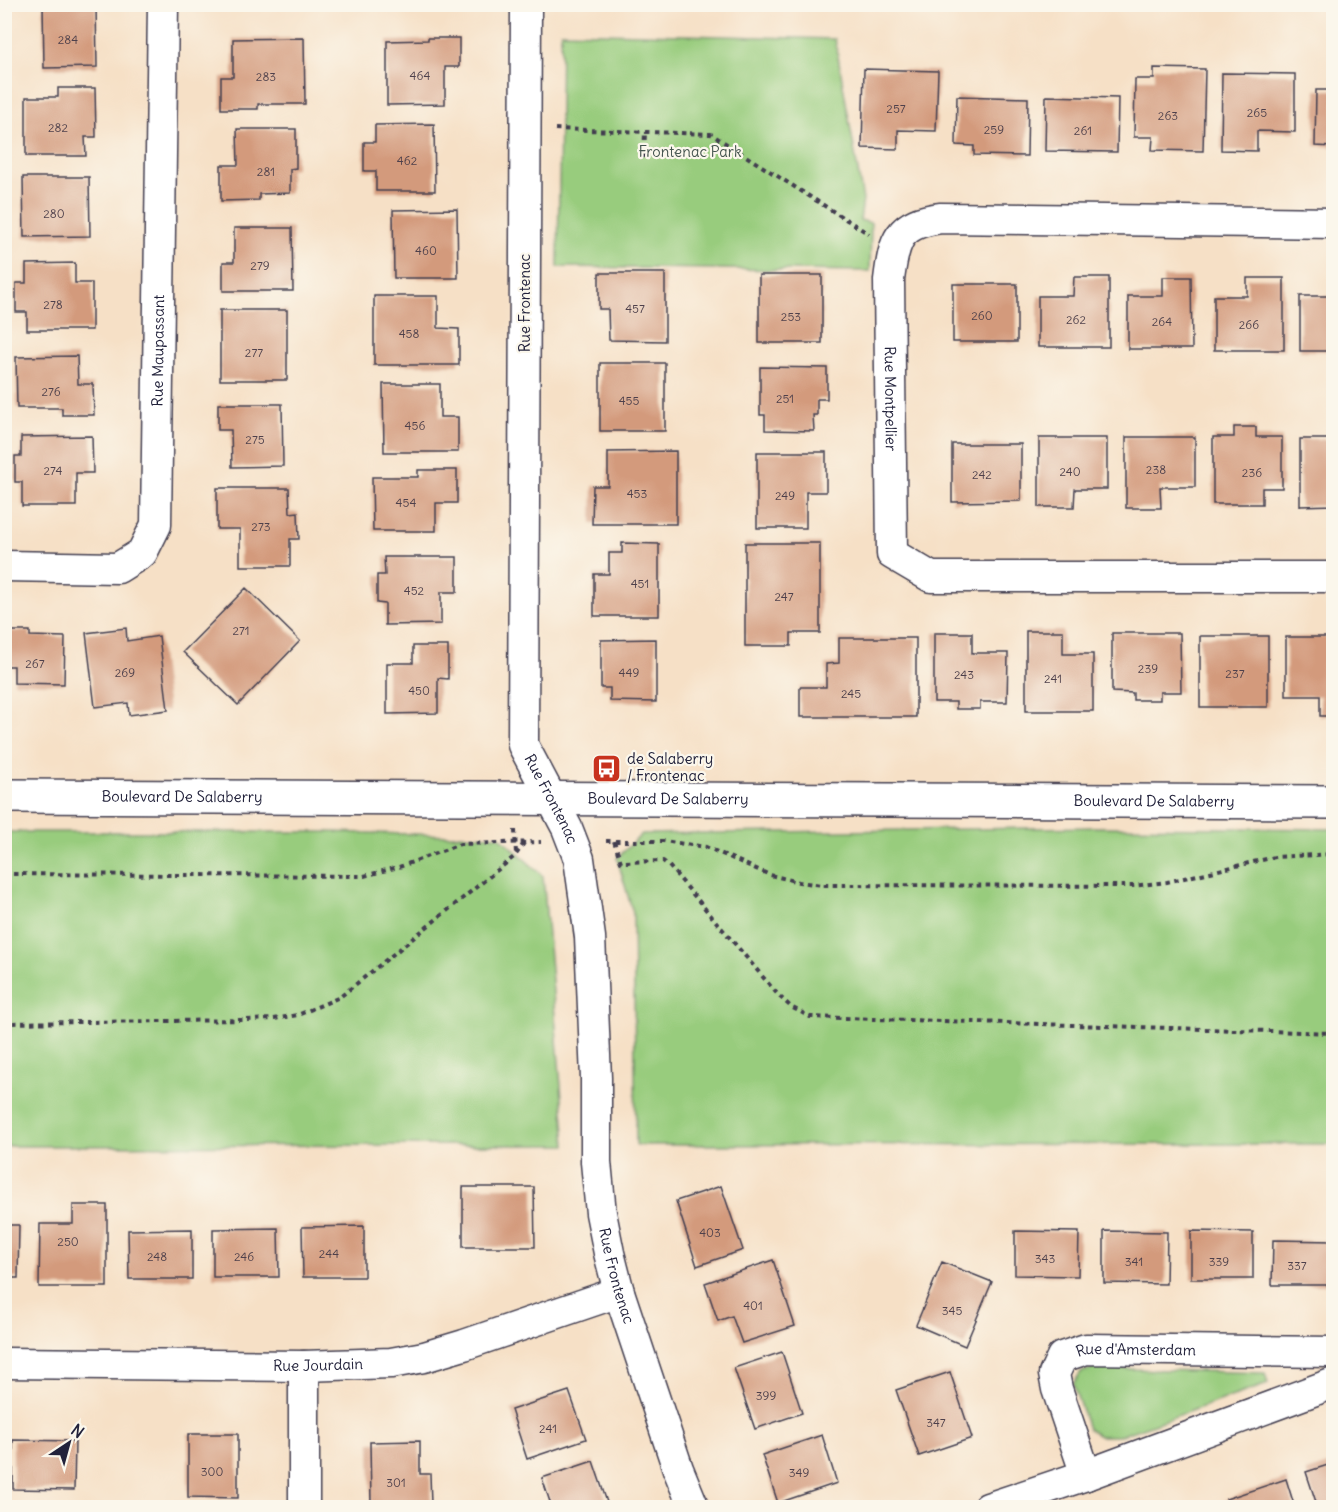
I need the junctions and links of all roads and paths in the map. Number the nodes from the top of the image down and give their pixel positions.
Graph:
1 (163, 4) edge
2 (526, 4) edge
3 (556, 129) dead end
4 (645, 131) junction
5 (644, 158) dead end
6 (1334, 223) edge
7 (870, 235) dead end
8 (4, 566) edge
9 (1334, 577) edge
10 (4, 796) edge
11 (551, 798) junction
12 (1334, 802) edge
13 (515, 826) dead end
14 (516, 842) junction
15 (1334, 854) edge
16 (516, 856) junction
17 (4, 874) edge
18 (4, 1023) edge
19 (1334, 1033) edge
20 (619, 1292) junction
21 (1334, 1352) edge
22 (4, 1363) edge
23 (304, 1366) junction
24 (1334, 1383) edge
25 (1086, 1475) junction
26 (304, 1508) edge
27 (694, 1508) edge
28 (988, 1508) edge

1 - 8 street, Rue Maupassant
2 - 11 street, Rue Frontenac
3 - 4 path
4 - 5 path
4 - 7 path
6 - 9 street, Rue Montpellier
10 - 11 street, Boulevard De Salaberry
11 - 12 street, Boulevard De Salaberry
11 - 20 street, Rue Frontenac
13 - 14 path
14 - 16 path
14 - 16 path
14 - 17 path
15 - 19 path
16 - 18 path
20 - 23 street, Rue Jourdain
20 - 27 street, Rue Frontenac
21 - 25 street, Rue d'Amsterdam
22 - 23 street, Rue Jourdain
23 - 26 street
24 - 25 street
25 - 28 street

